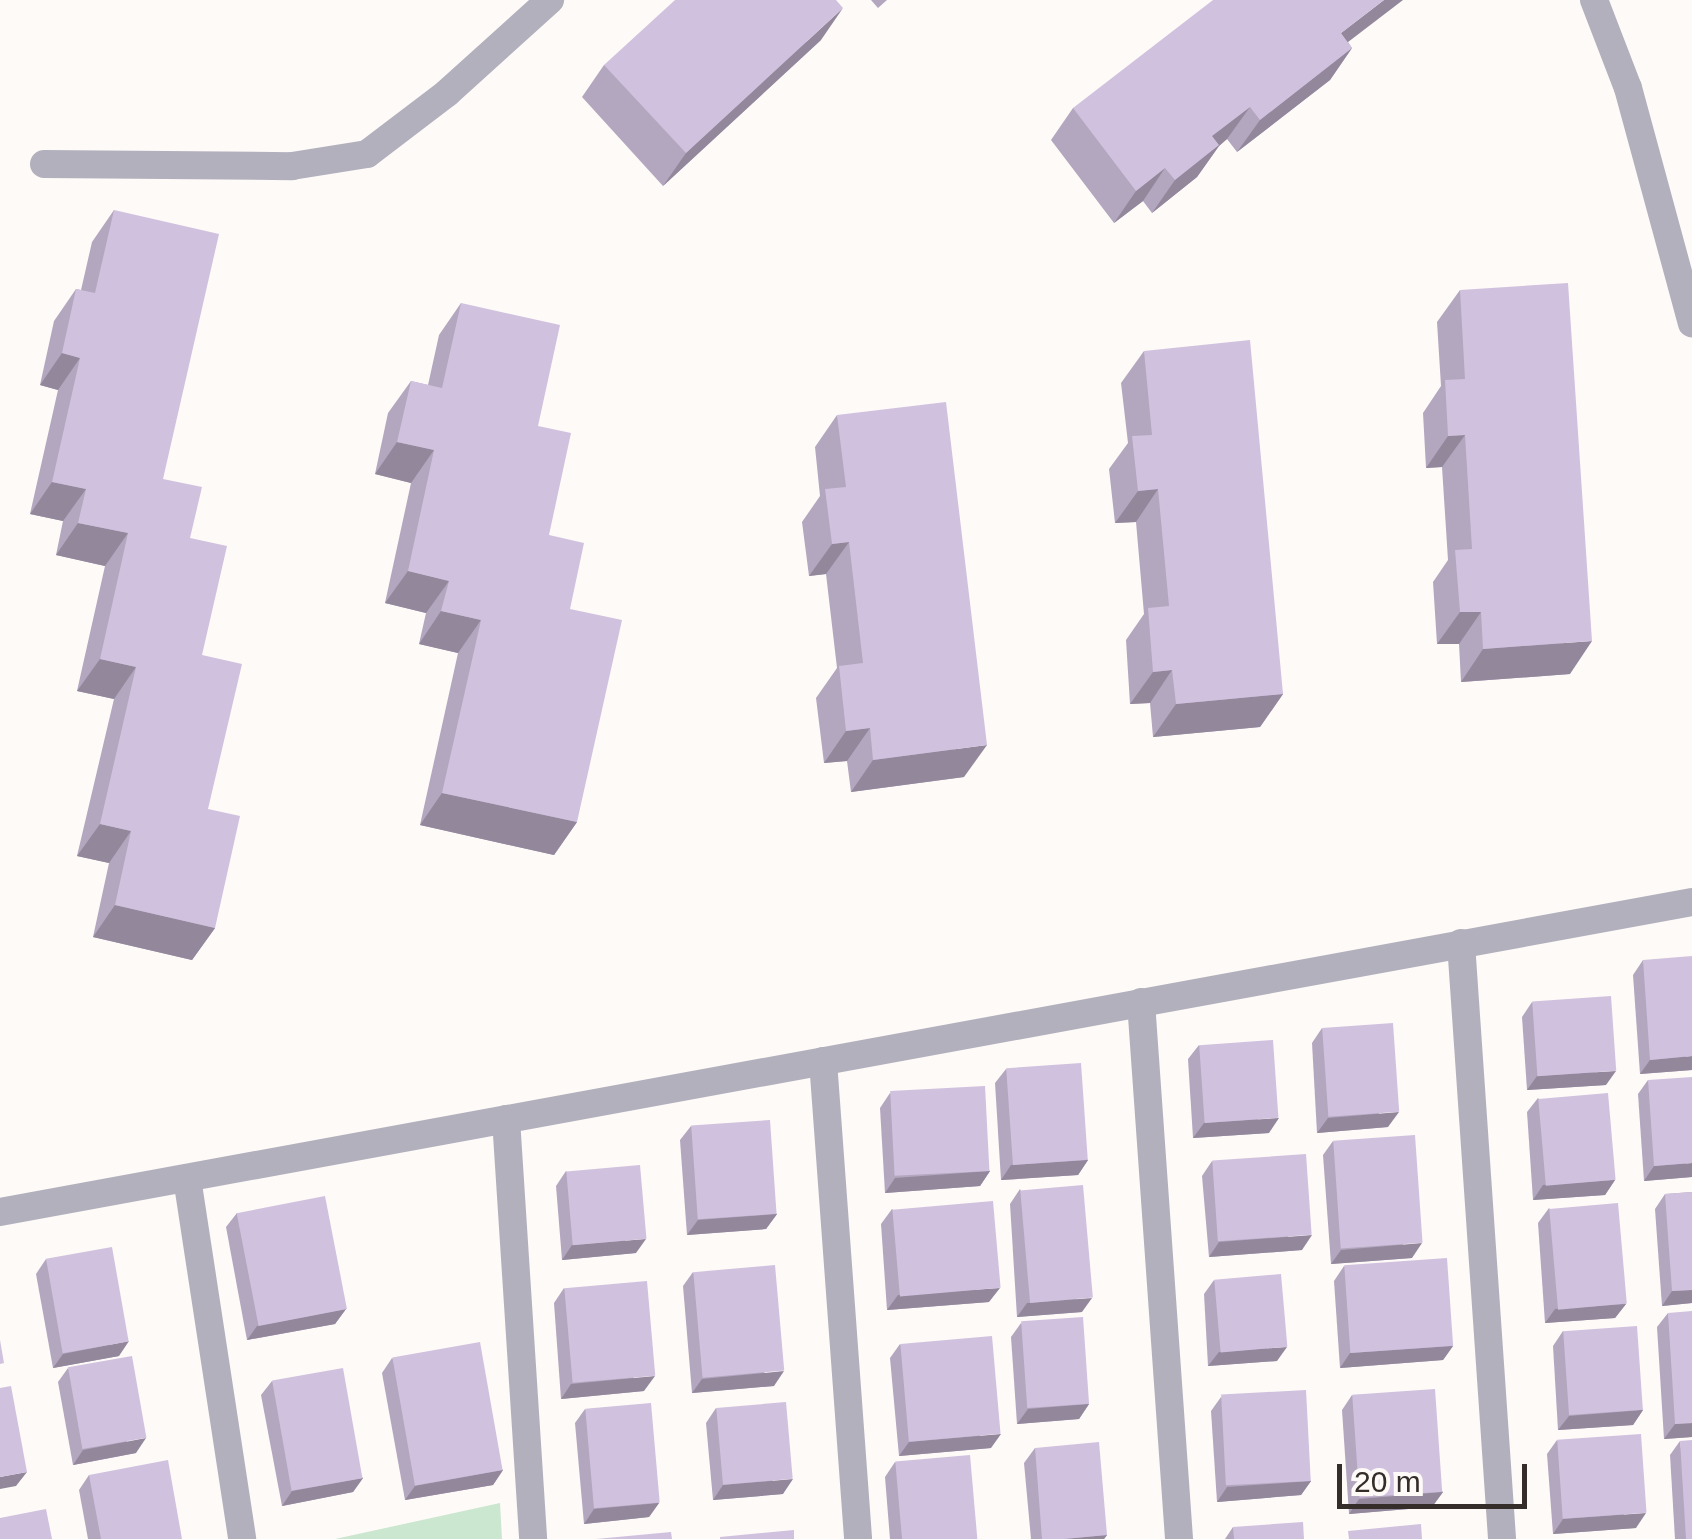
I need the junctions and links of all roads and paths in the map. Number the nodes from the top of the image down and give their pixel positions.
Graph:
1 (550, 0) edge
2 (1594, 0) edge
3 (44, 164) dead end
4 (1692, 323) edge
5 (1692, 902) edge
6 (1462, 943) junction
7 (1141, 1002) junction
8 (823, 1060) junction
9 (506, 1119) junction
10 (187, 1178) junction
11 (0, 1212) edge
12 (242, 1539) edge
13 (533, 1539) edge
14 (858, 1539) edge
15 (1179, 1539) edge
16 (1502, 1539) edge

1 - 3 street
2 - 4 street
5 - 6 street
6 - 7 street
6 - 16 street
7 - 8 street
7 - 15 street
8 - 9 street
8 - 14 street
9 - 10 street
9 - 13 street
10 - 11 street
10 - 12 street

